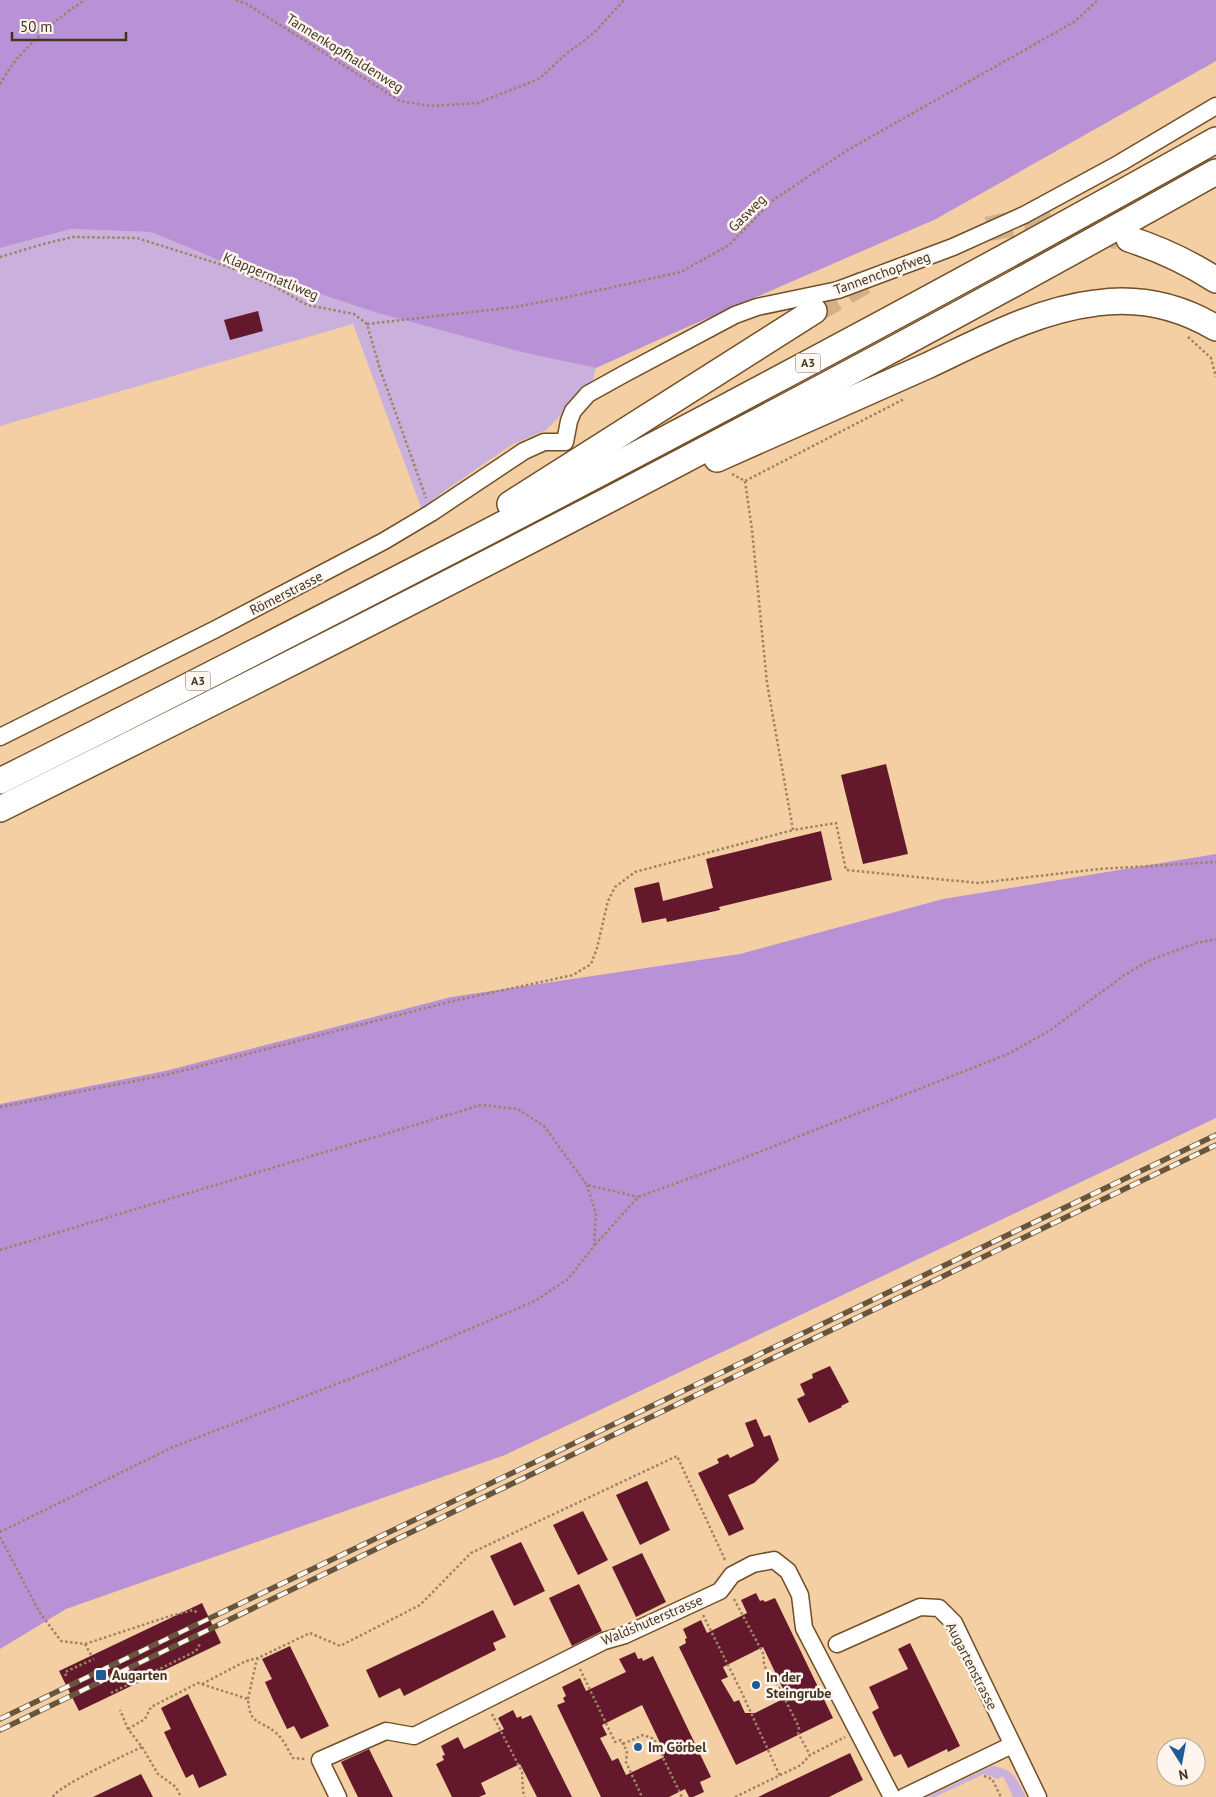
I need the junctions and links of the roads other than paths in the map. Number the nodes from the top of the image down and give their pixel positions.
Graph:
1 (1216, 106) edge
2 (1216, 140) edge
3 (1216, 172) edge
4 (1129, 239) tunnel mouth
5 (1216, 280) edge
6 (814, 311) tunnel mouth
7 (1216, 328) edge
8 (565, 442) joint
9 (529, 540) junction
10 (396, 580) junction
11 (0, 737) edge
12 (0, 781) edge
13 (0, 809) edge
14 (837, 1644) dead end
15 (1012, 1745) junction
16 (338, 1797) edge
17 (892, 1797) edge
18 (904, 1797) edge
19 (1038, 1797) edge

1 - 8 street, Tannenchopfweg
2 - 10 highway, A3
3 - 9 highway, A3
4 - 5 highway
6 - 10 highway, A3
7 - 9 highway, A3
8 - 11 street, Römerstrasse
9 - 13 highway, A3
10 - 12 highway, A3
14 - 15 street, Augartenstrasse
15 - 18 street
15 - 19 street, Augartenstrasse
16 - 17 street, Waldshuterstrasse

